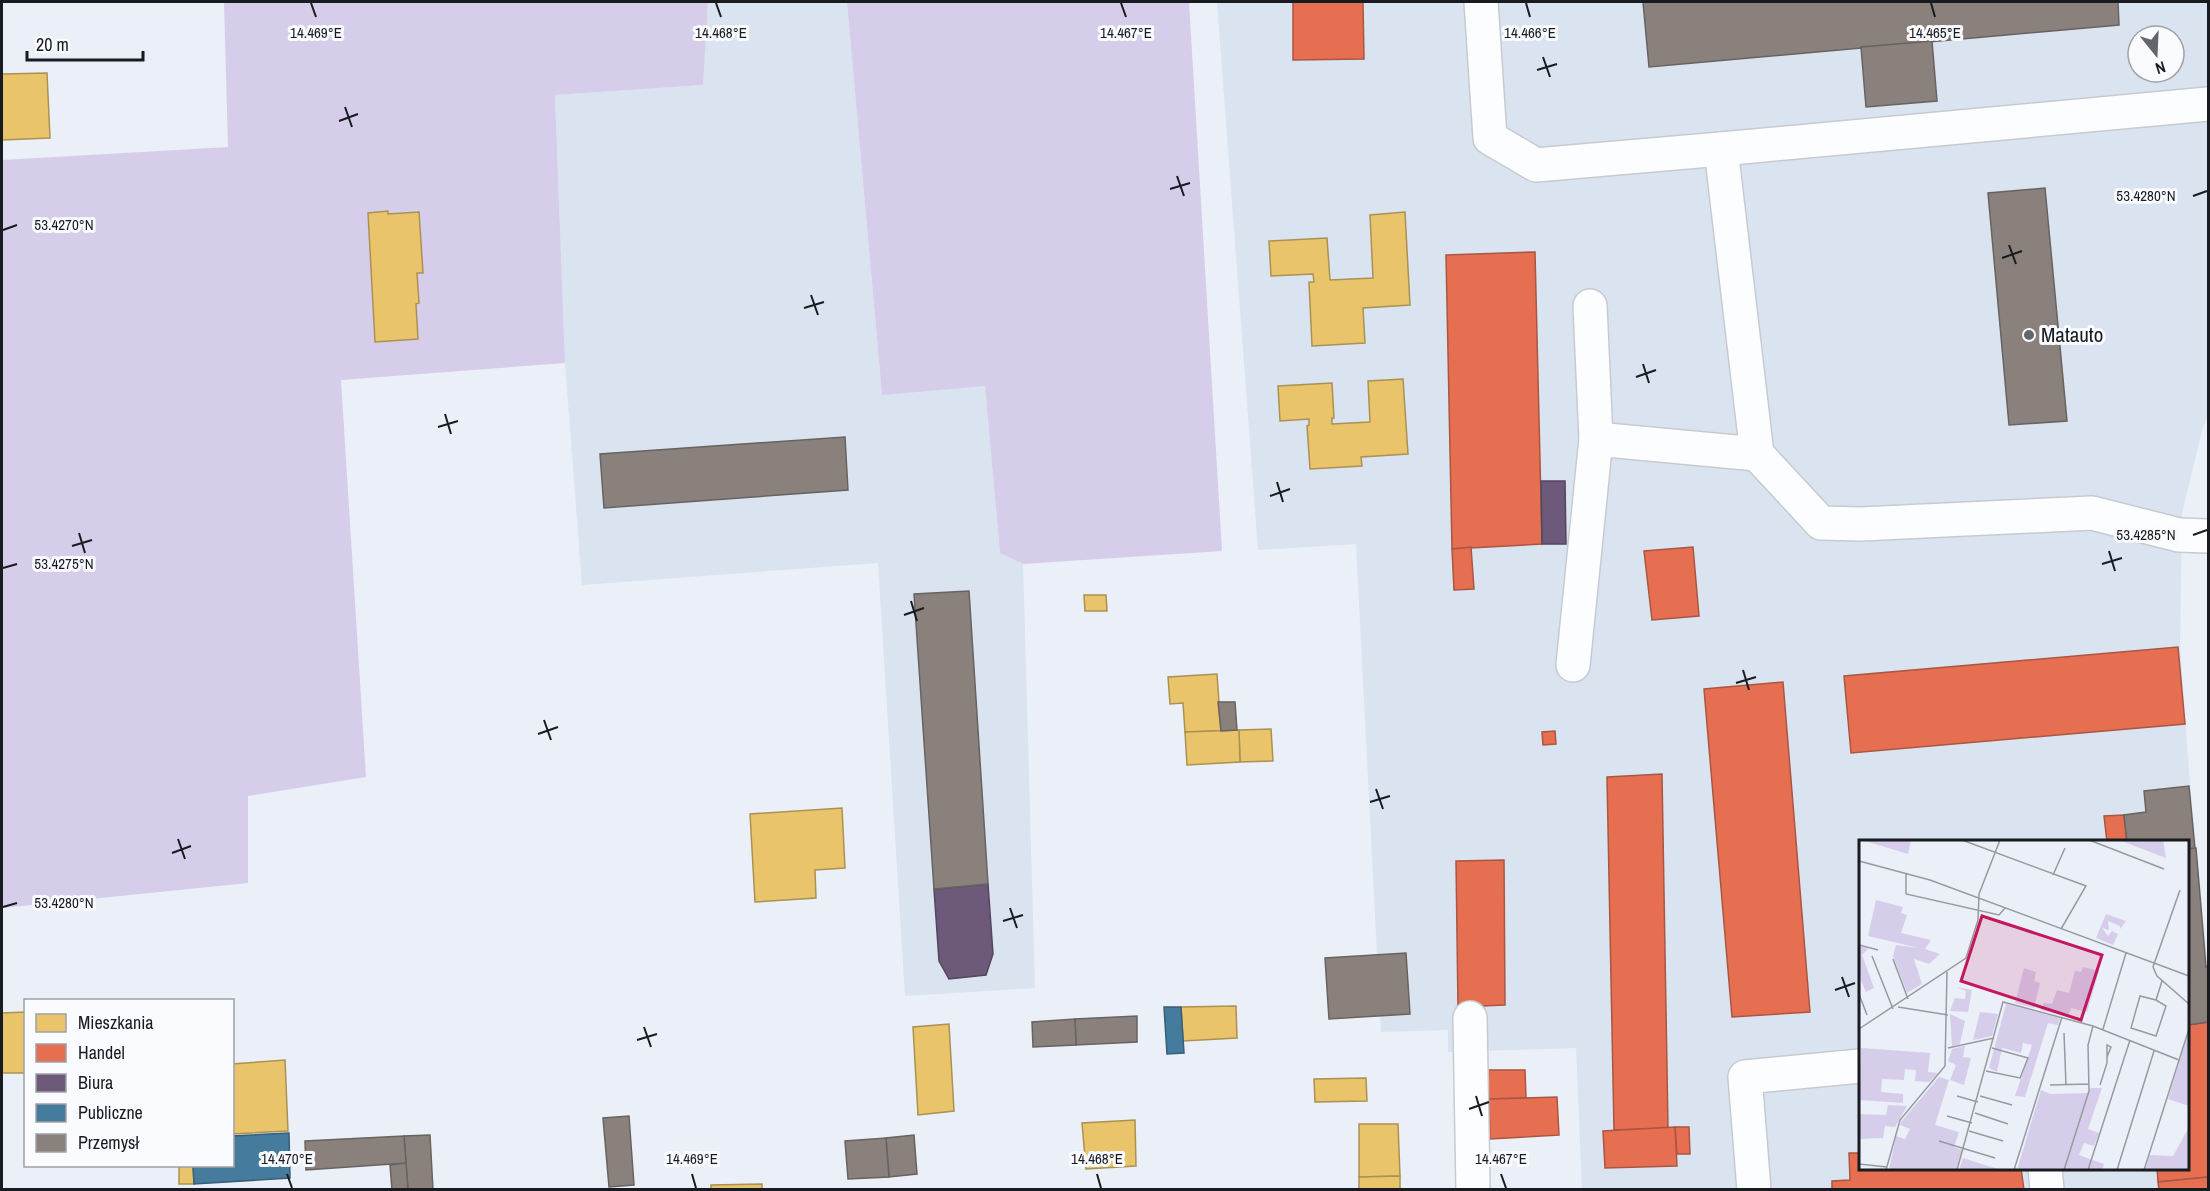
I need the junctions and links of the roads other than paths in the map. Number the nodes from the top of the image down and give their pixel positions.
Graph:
1 (1481, 2) edge
2 (2208, 104) edge
3 (1720, 149) junction
4 (1590, 306) dead end
5 (1596, 439) junction
6 (1757, 454) junction
7 (2208, 536) edge
8 (1573, 665) dead end
9 (1470, 1018) dead end
10 (1859, 1066) edge
11 (2045, 1170) edge
12 (1473, 1190) edge
13 (1754, 1190) edge
14 (2047, 1190) edge

1 - 3 lane
2 - 3 lane
3 - 6 lane
4 - 5 lane
5 - 6 lane
5 - 8 lane
6 - 7 lane
9 - 12 lane
10 - 13 lane
11 - 14 lane

